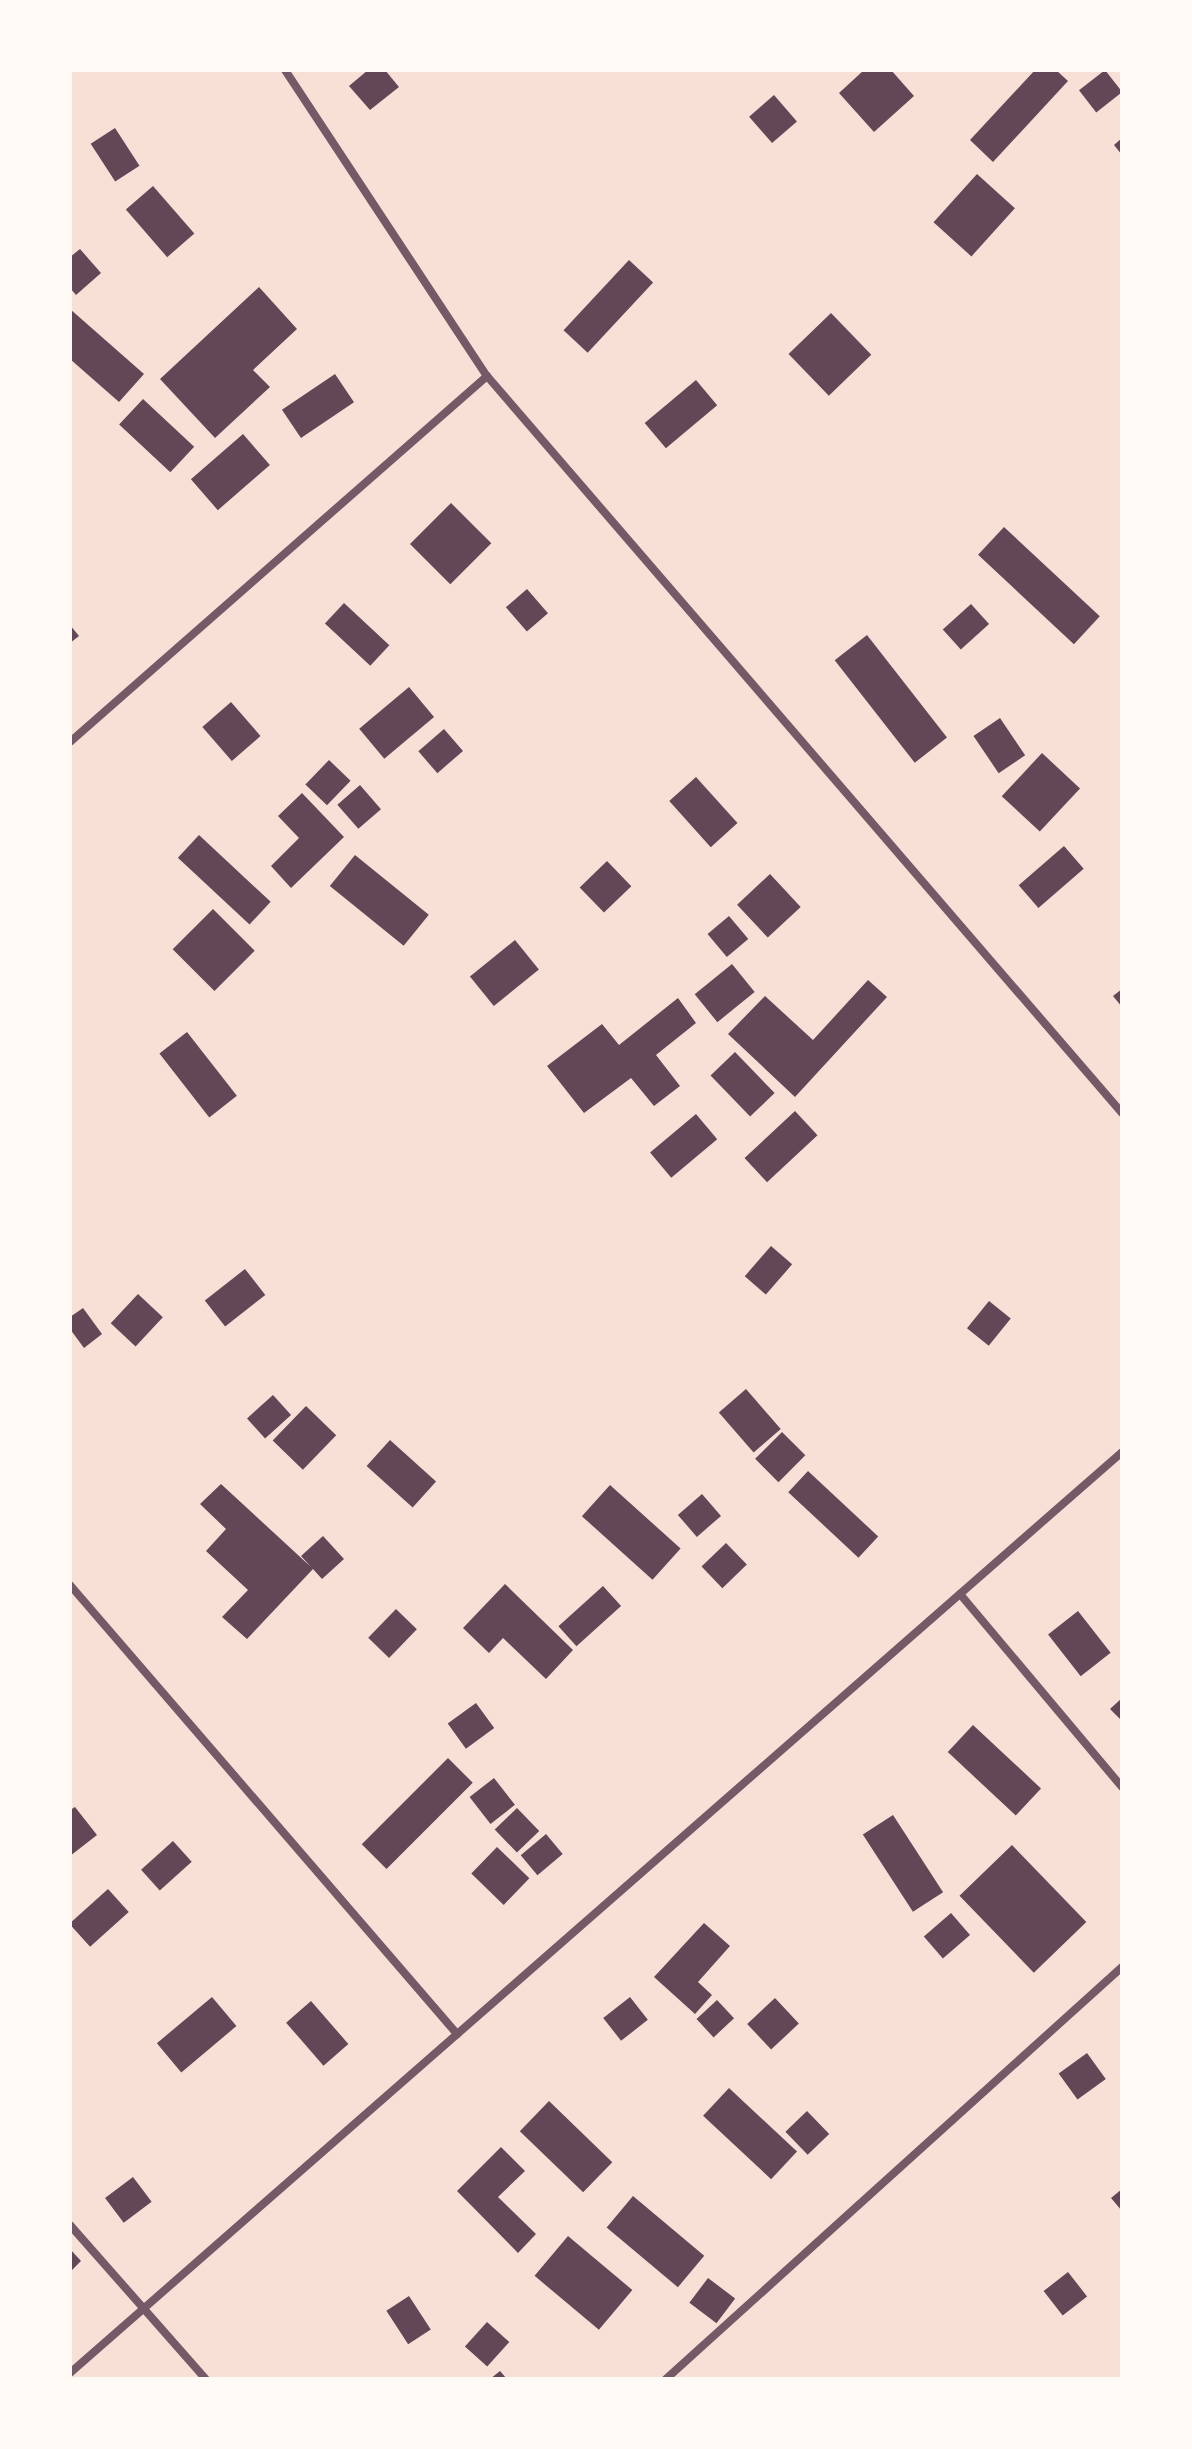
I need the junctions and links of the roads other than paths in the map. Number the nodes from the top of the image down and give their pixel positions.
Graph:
1 (285, 70) edge
2 (487, 376) junction
3 (70, 742) edge
4 (1122, 1113) edge
5 (1122, 1452) edge
6 (70, 1585) edge
7 (960, 1594) junction
8 (1122, 1787) edge
9 (1122, 1967) edge
10 (457, 2034) junction
11 (70, 2225) edge
12 (143, 2309) junction
13 (70, 2373) edge
14 (206, 2379) edge
15 (666, 2379) edge

1 - 2 street
2 - 3 street
2 - 4 street
5 - 7 street
6 - 10 street
7 - 8 street
7 - 10 street
9 - 15 street
10 - 12 street
11 - 12 street
12 - 13 street
12 - 14 street

